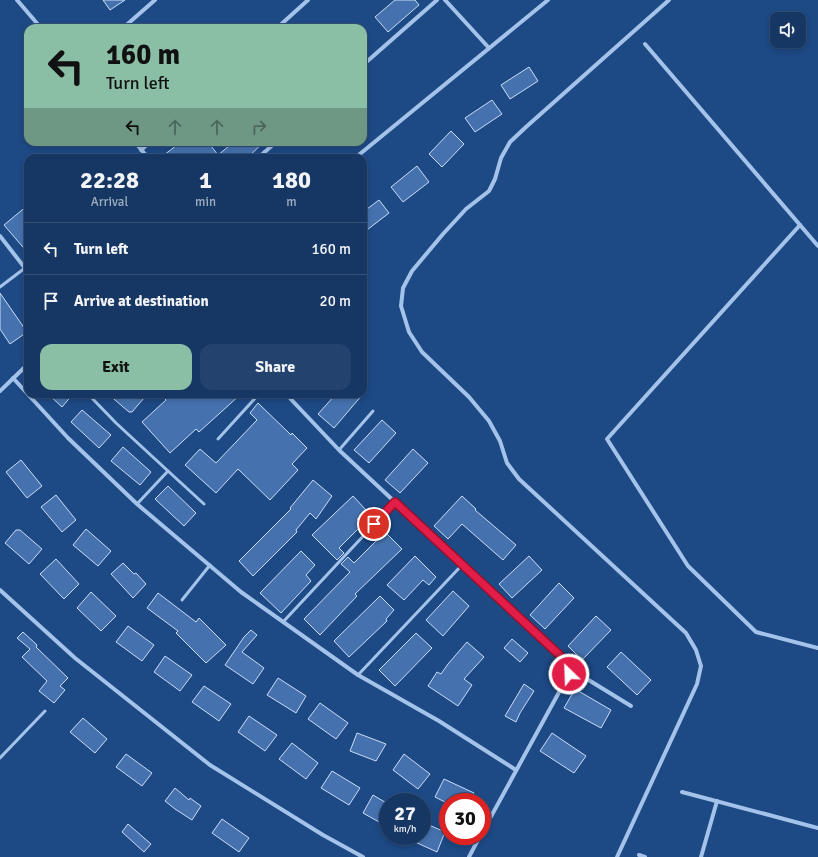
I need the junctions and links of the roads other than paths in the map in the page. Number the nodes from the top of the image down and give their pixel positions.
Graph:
1 (17, 0) edge
2 (155, 0) edge
3 (308, 0) edge
4 (437, 0) edge
5 (445, 0) edge
6 (548, 0) edge
7 (669, 0) edge
8 (38, 24) edge
9 (128, 24) edge
10 (281, 24) edge
11 (645, 44) dead end
12 (489, 48) junction
13 (367, 61) edge
14 (138, 146) edge
15 (146, 146) edge
16 (272, 146) edge
17 (141, 150) junction
18 (144, 154) edge
19 (262, 154) edge
20 (360, 154) edge
21 (800, 225) junction
22 (0, 236) edge
23 (818, 246) edge
24 (24, 267) edge
25 (24, 269) edge
26 (0, 287) edge
27 (24, 368) edge
28 (13, 378) junction
29 (24, 390) edge
30 (0, 391) edge
31 (31, 398) edge
32 (92, 398) edge
33 (255, 398) edge
34 (290, 398) edge
35 (373, 411) dead end
36 (218, 439) dead end
37 (339, 450) junction
38 (168, 471) junction
39 (395, 502) junction
40 (137, 504) junction
41 (204, 504) dead end
42 (210, 565) junction
43 (462, 565) junction
44 (0, 590) edge
45 (182, 600) dead end
46 (283, 622) junction
47 (818, 648) edge
48 (570, 668) junction
49 (358, 675) junction
50 (631, 706) dead end
51 (44, 711) dead end
52 (0, 758) edge
53 (516, 770) junction
54 (682, 792) dead end
55 (717, 801) junction
56 (491, 816) edge
57 (818, 828) edge
58 (475, 845) edge
59 (639, 855) dead end
60 (362, 857) edge
61 (469, 857) edge
62 (617, 857) edge
63 (645, 857) edge
64 (701, 857) edge

1 - 8 street
2 - 9 street
3 - 10 street
4 - 13 street
5 - 12 street
6 - 12 street
7 - 62 street
11 - 21 street
12 - 20 street
14 - 17 street
15 - 17 street
16 - 19 street
17 - 18 street
21 - 23 street
21 - 47 street
22 - 24 street
25 - 26 lane
27 - 28 street
28 - 29 street
28 - 30 street
31 - 40 street
32 - 38 lane
33 - 36 lane
34 - 37 street
35 - 37 lane
37 - 39 street
38 - 40 lane
38 - 41 lane
39 - 43 street
39 - 46 lane
40 - 42 street
42 - 45 lane
42 - 46 street
43 - 48 street
43 - 49 lane
44 - 60 street
46 - 49 street
48 - 50 street
48 - 53 street
49 - 53 street
51 - 52 lane
53 - 56 street
54 - 55 street
55 - 57 street
55 - 64 street
58 - 61 street
59 - 63 street

